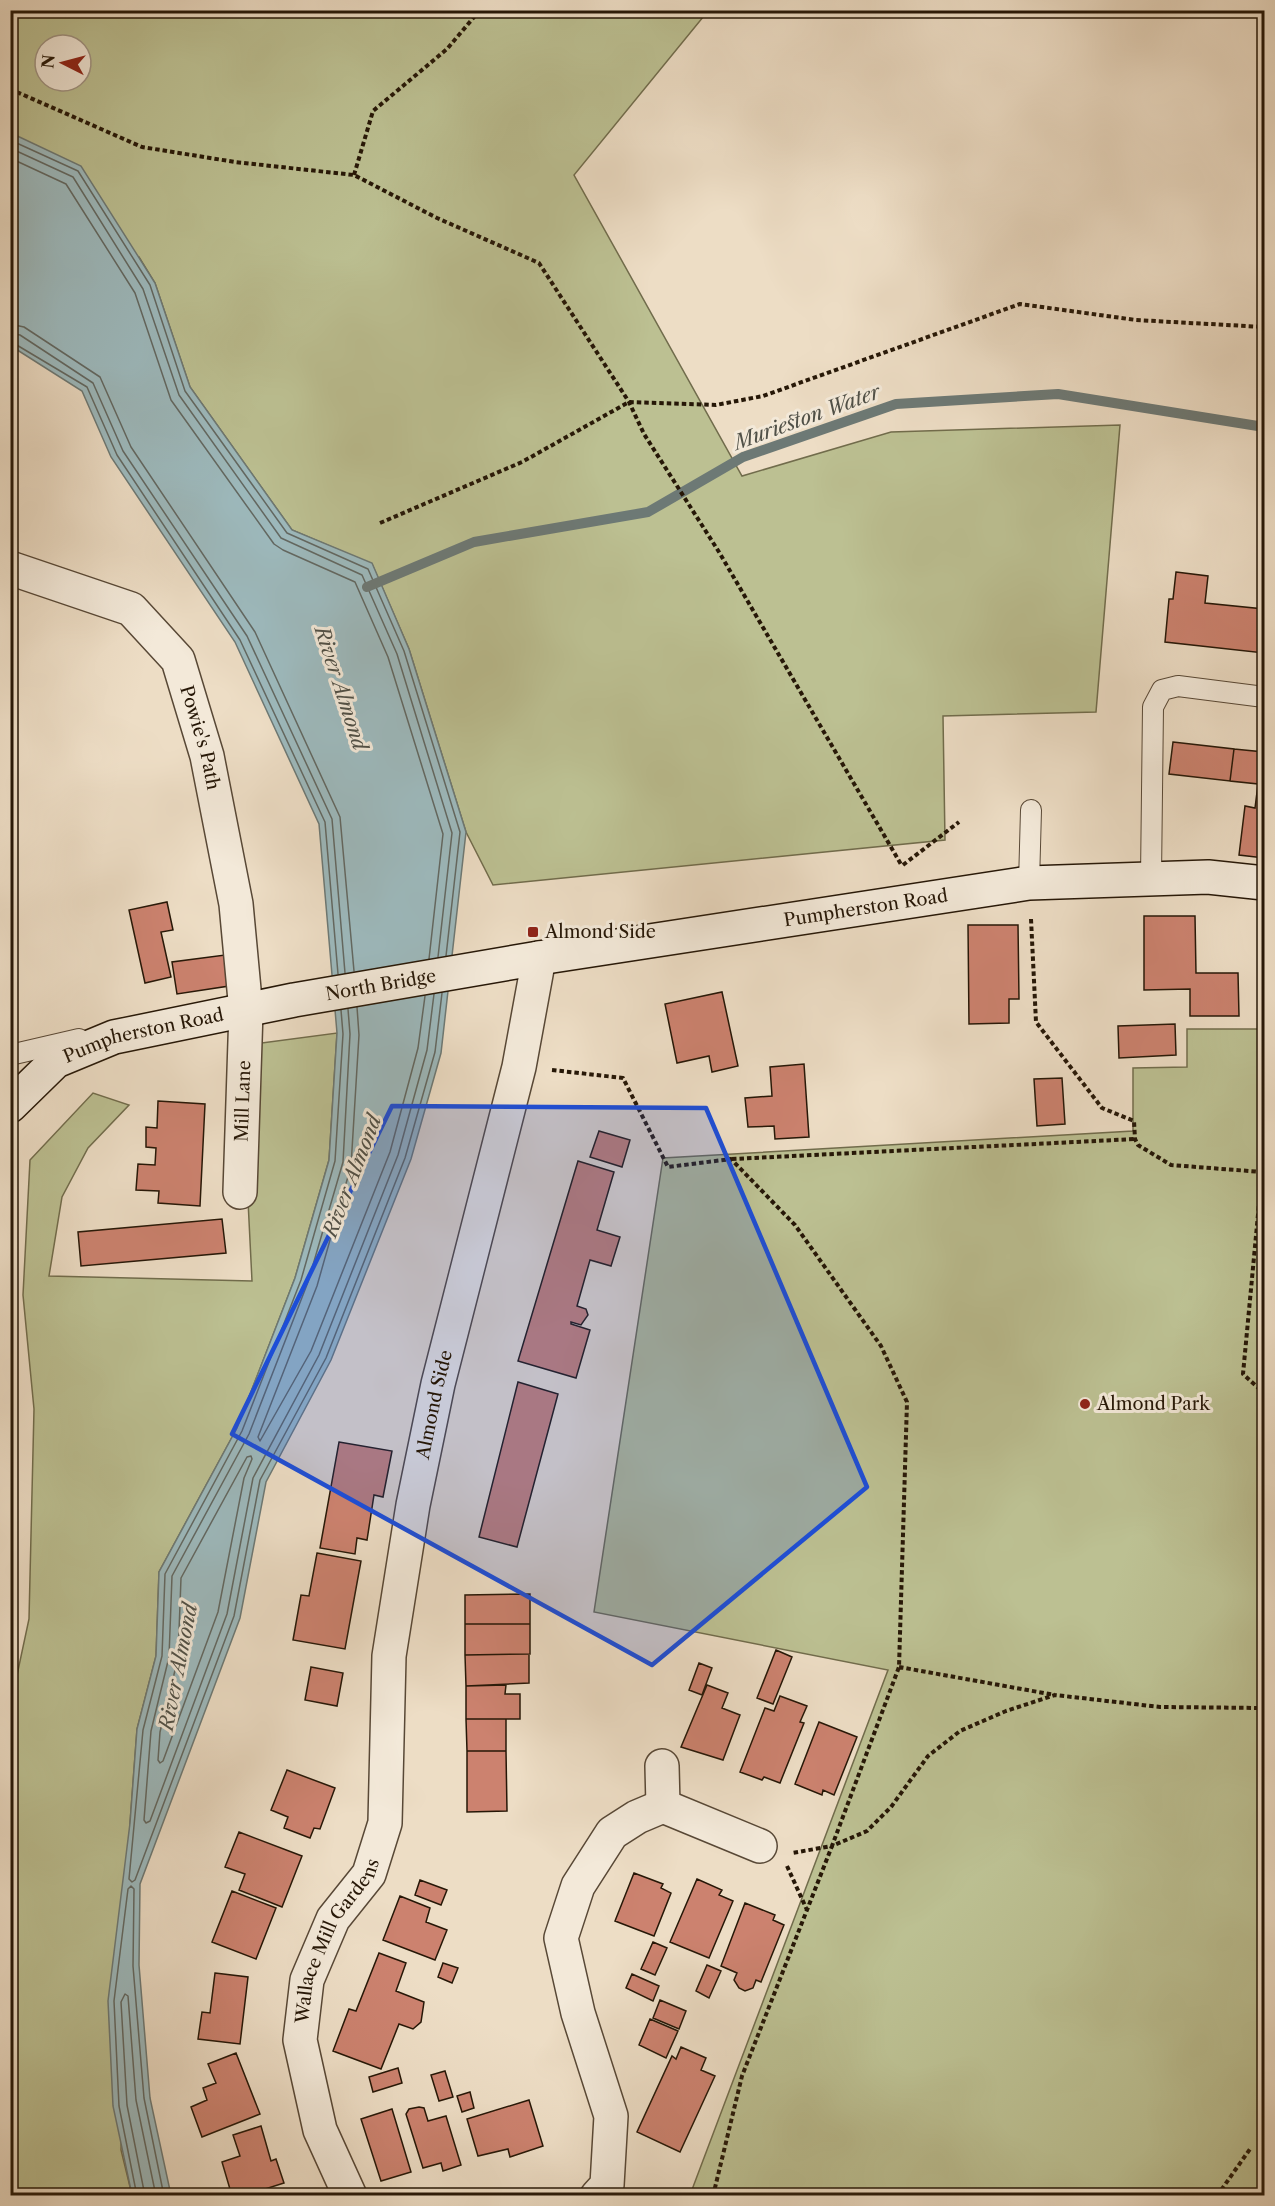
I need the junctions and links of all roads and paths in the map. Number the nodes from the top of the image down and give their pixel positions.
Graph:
1 (480, 10) edge
2 (10, 89) edge
3 (354, 175) junction
4 (1264, 327) edge
5 (629, 402) junction
6 (380, 523) dead end
7 (10, 567) edge
8 (1264, 698) edge
9 (1031, 810) dead end
10 (959, 822) dead end
11 (903, 865) junction
12 (892, 870) dead end
13 (1152, 877) junction
14 (1029, 883) junction
15 (1264, 883) edge
16 (539, 958) junction
17 (470, 970) joint
18 (294, 1000) joint
19 (246, 1011) junction
20 (114, 1037) junction
21 (10, 1055) edge
22 (519, 1067) junction
23 (10, 1106) edge
24 (1135, 1139) junction
25 (731, 1159) junction
26 (240, 1192) dead end
27 (1264, 1393) edge
28 (899, 1666) junction
29 (1055, 1695) junction
30 (1264, 1708) edge
31 (662, 1766) dead end
32 (663, 1806) junction
33 (385, 1823) joint
34 (832, 1846) junction
35 (771, 1850) junction
36 (807, 1910) junction
37 (1250, 2149) dead end
38 (350, 2196) edge
39 (597, 2196) edge
40 (712, 2196) edge
41 (1217, 2196) edge

1 - 3 path
2 - 3 path
3 - 5 path
4 - 5 path
5 - 6 path
5 - 11 path
7 - 19 street, Powie's Path
8 - 13 lane
9 - 14 lane
10 - 11 path
11 - 12 path
13 - 14 street, Pumpherston Road
13 - 15 street, Pumpherston Road
14 - 16 street, Pumpherston Road
14 - 24 path
16 - 17 street, Pumpherston Road
16 - 22 street, Almond Side
17 - 18 street, North Bridge
18 - 19 street, Pumpherston Road
19 - 20 street, Pumpherston Road
19 - 26 street, Mill Lane
20 - 21 lane
20 - 23 street, Pumpherston Road
22 - 25 path
22 - 33 street, Almond Side
24 - 25 path
24 - 27 path
25 - 28 path
28 - 29 path
28 - 34 path
29 - 30 path
29 - 34 path
31 - 32 street
32 - 35 street
32 - 39 street
33 - 38 street, Wallace Mill Gardens
34 - 35 path
34 - 36 path
35 - 36 path
36 - 40 path
37 - 41 path

